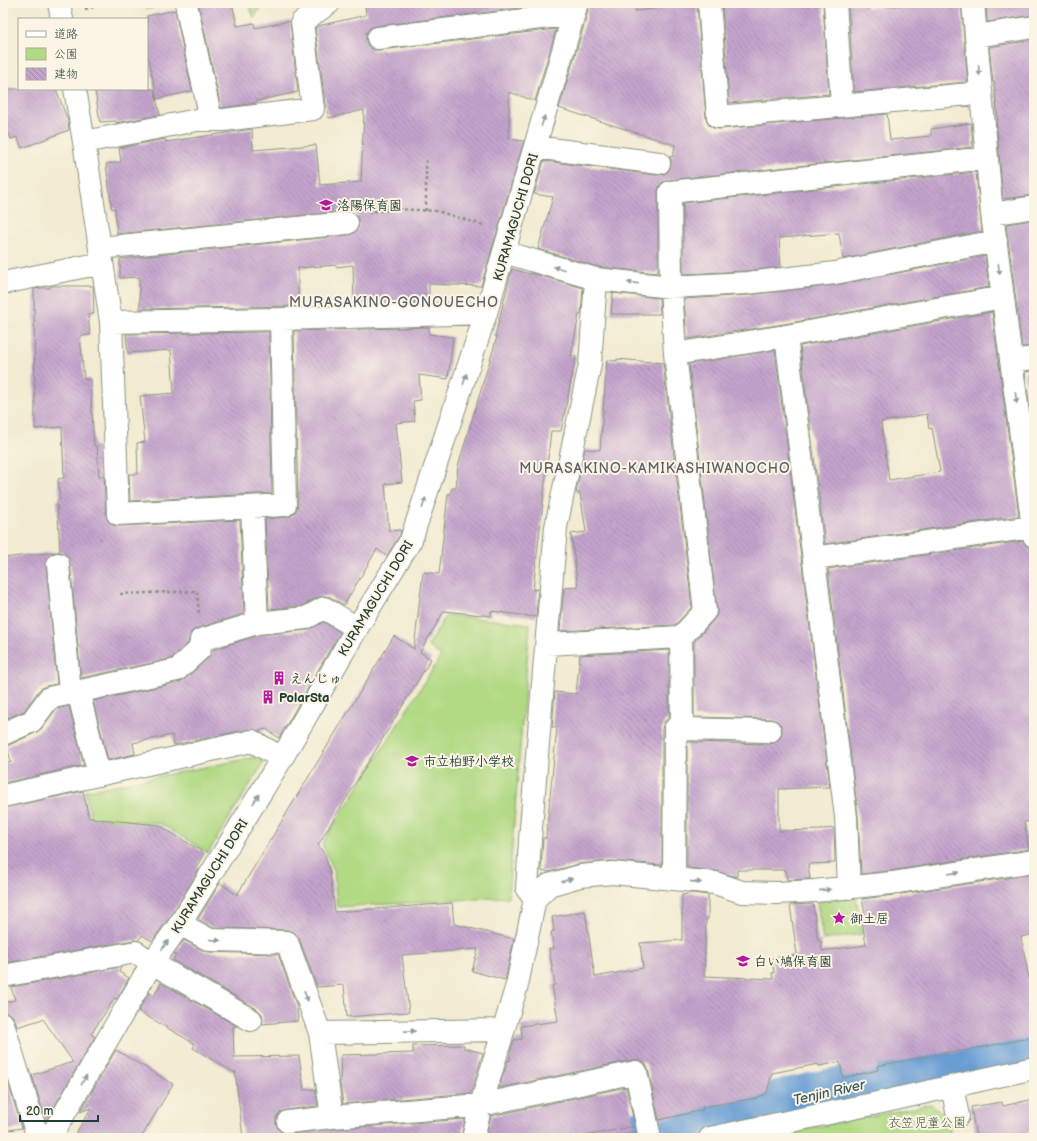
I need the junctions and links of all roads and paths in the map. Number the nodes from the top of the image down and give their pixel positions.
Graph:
1 (59, 3) edge
2 (329, 3) edge
3 (709, 3) edge
4 (838, 3) edge
5 (973, 3) edge
6 (187, 9) dead end
7 (576, 9) edge
8 (62, 18) edge
9 (1034, 28) edge
10 (976, 36) junction
11 (378, 38) dead end
12 (74, 90) edge
13 (981, 93) junction
14 (842, 106) junction
15 (211, 120) junction
16 (84, 142) junction
17 (535, 148) junction
18 (987, 158) junction
19 (426, 160) dead end
20 (659, 163) dead end
21 (1034, 208) edge
22 (426, 211) junction
23 (992, 214) junction
24 (354, 218) joint
25 (996, 241) junction
26 (507, 242) junction
27 (101, 256) junction
28 (596, 279) junction
29 (3, 283) edge
30 (671, 287) junction
31 (1003, 297) junction
32 (486, 313) junction
33 (281, 319) junction
34 (111, 322) junction
35 (786, 336) junction
36 (675, 354) junction
37 (1034, 358) edge
38 (1011, 361) junction
39 (1031, 497) edge
40 (252, 507) junction
41 (1033, 531) edge
42 (814, 558) junction
43 (58, 564) dead end
44 (120, 594) dead end
45 (257, 623) junction
46 (357, 628) junction
47 (681, 637) junction
48 (201, 640) junction
49 (547, 644) junction
50 (74, 692) junction
51 (682, 729) junction
52 (770, 731) dead end
53 (3, 734) edge
54 (282, 758) junction
55 (99, 775) junction
56 (3, 796) edge
57 (1034, 860) edge
58 (674, 879) junction
59 (849, 888) junction
60 (535, 899) junction
61 (180, 924) junction
62 (152, 963) junction
63 (3, 976) edge
64 (251, 1020) dead end
65 (3, 1024) edge
66 (503, 1030) junction
67 (320, 1033) junction
68 (1034, 1068) edge
69 (952, 1087) junction
70 (481, 1105) junction
71 (958, 1116) dead end
72 (332, 1117) junction
73 (288, 1122) dead end
74 (648, 1129) edge
75 (40, 1138) edge
76 (473, 1138) edge
77 (710, 1138) edge

1 - 8 street
2 - 15 street
3 - 14 street
4 - 14 street
5 - 10 street
6 - 15 street
7 - 11 street
17 -> 7 street, KURAMAGUCHI DORI
9 - 10 street
10 -> 13 street
12 - 16 street
13 - 14 street
13 - 18 street
15 - 16 street
16 - 27 street
17 - 20 street
17 - 26 street, KURAMAGUCHI DORI
18 - 23 street
18 - 30 street
19 - 22 path
21 - 23 street
22 - 24 path
22 - 26 path
23 - 25 street
24 - 27 street
25 - 30 street
25 -> 31 street
28 -> 26 street
26 - 32 street, KURAMAGUCHI DORI
27 - 29 street
27 - 34 street
30 -> 28 street
28 - 49 street
30 - 36 street
31 - 35 street
31 - 38 street
32 - 33 street
46 -> 32 street, KURAMAGUCHI DORI
33 - 34 street
33 - 40 street
34 - 40 street
35 - 36 street
35 - 42 street
36 - 47 street
37 - 38 street
38 -> 39 street
39 - 41 street
40 - 45 street
41 - 42 street
42 - 59 street
43 - 50 street
44 - 48 path
45 - 46 street
45 - 48 street
46 - 54 street, KURAMAGUCHI DORI
47 - 49 street
47 - 51 street
48 - 50 street
49 - 60 street
50 - 53 street
50 - 55 street
51 - 52 street
51 - 58 street
54 - 55 street
61 -> 54 street, KURAMAGUCHI DORI
55 - 56 street
59 -> 57 street
58 -> 59 street
60 -> 58 street
60 - 66 street
62 -> 61 street, KURAMAGUCHI DORI
61 -> 67 street
62 - 63 street
62 - 64 street
75 -> 62 street, KURAMAGUCHI DORI
65 - 75 street
67 -> 66 street
66 - 70 street
67 - 72 street
68 - 69 street
69 - 71 street
69 - 77 street
70 - 72 street
70 - 74 street
70 - 76 street
72 - 73 street

